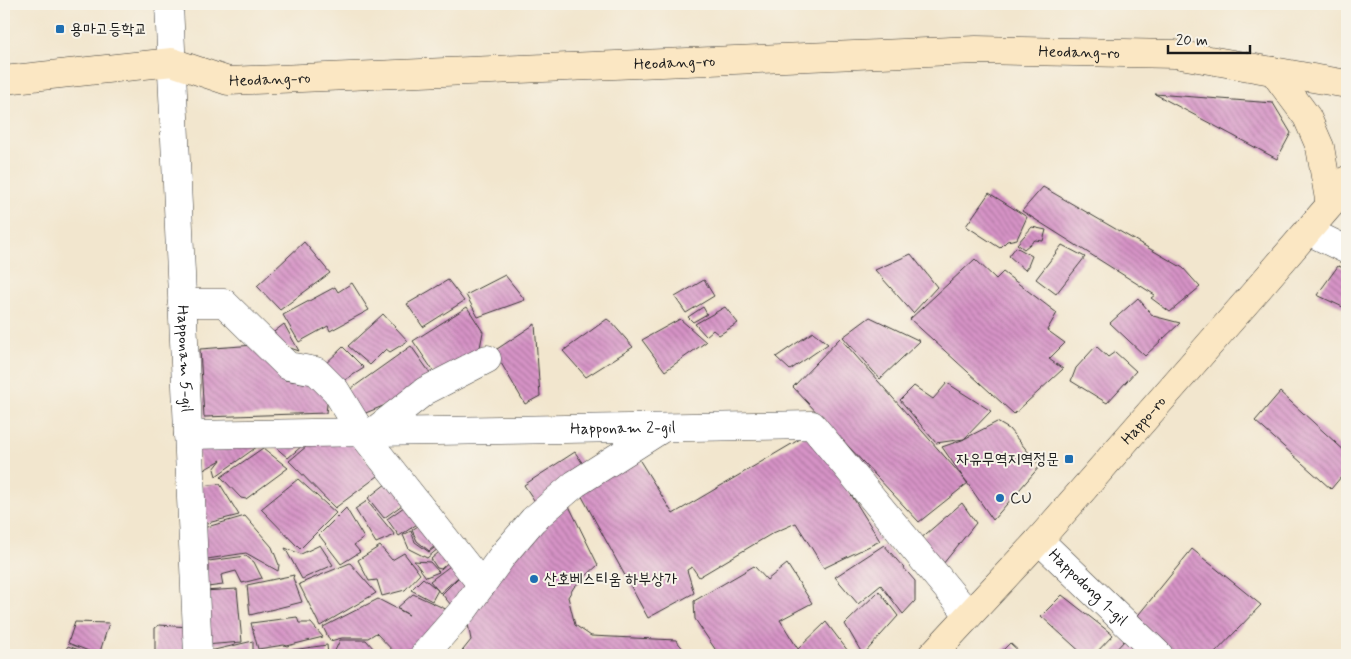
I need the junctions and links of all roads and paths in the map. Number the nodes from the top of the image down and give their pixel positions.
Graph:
1 (169, 4) edge
2 (172, 62) junction
3 (1273, 71) junction
4 (1343, 78) edge
5 (4, 80) edge
6 (1347, 180) edge
7 (1330, 205) junction
8 (1308, 231) junction
9 (1347, 250) edge
10 (182, 303) junction
11 (487, 359) dead end
12 (663, 427) junction
13 (367, 432) junction
14 (188, 435) junction
15 (1039, 540) junction
16 (482, 584) junction
17 (969, 616) junction
18 (198, 655) edge
19 (424, 655) edge
20 (932, 655) edge
21 (1158, 655) edge

1 - 2 street, Happonam 5-gil
2 - 3 main road, Heodang-ro
2 - 5 main road, Heodang-ro
2 - 10 street, Happonam 5-gil
3 - 4 main road, Heodang-ro
3 - 7 main road
6 - 7 main road, Happo-ro
7 - 8 main road, Happo-ro
8 - 9 street
8 - 15 main road, Happo-ro
10 - 13 street
10 - 14 street, Happonam 5-gil
11 - 13 street
12 - 13 street, Happonam 2-gil
12 - 16 street
12 - 17 street, Happonam 2-gil
13 - 14 street, Happonam 2-gil
13 - 16 street
14 - 18 street, Happonam 5-gil
15 - 17 main road, Happo-ro
15 - 21 street, Happodong 1-gil
16 - 19 street
17 - 20 main road, Happo-ro

